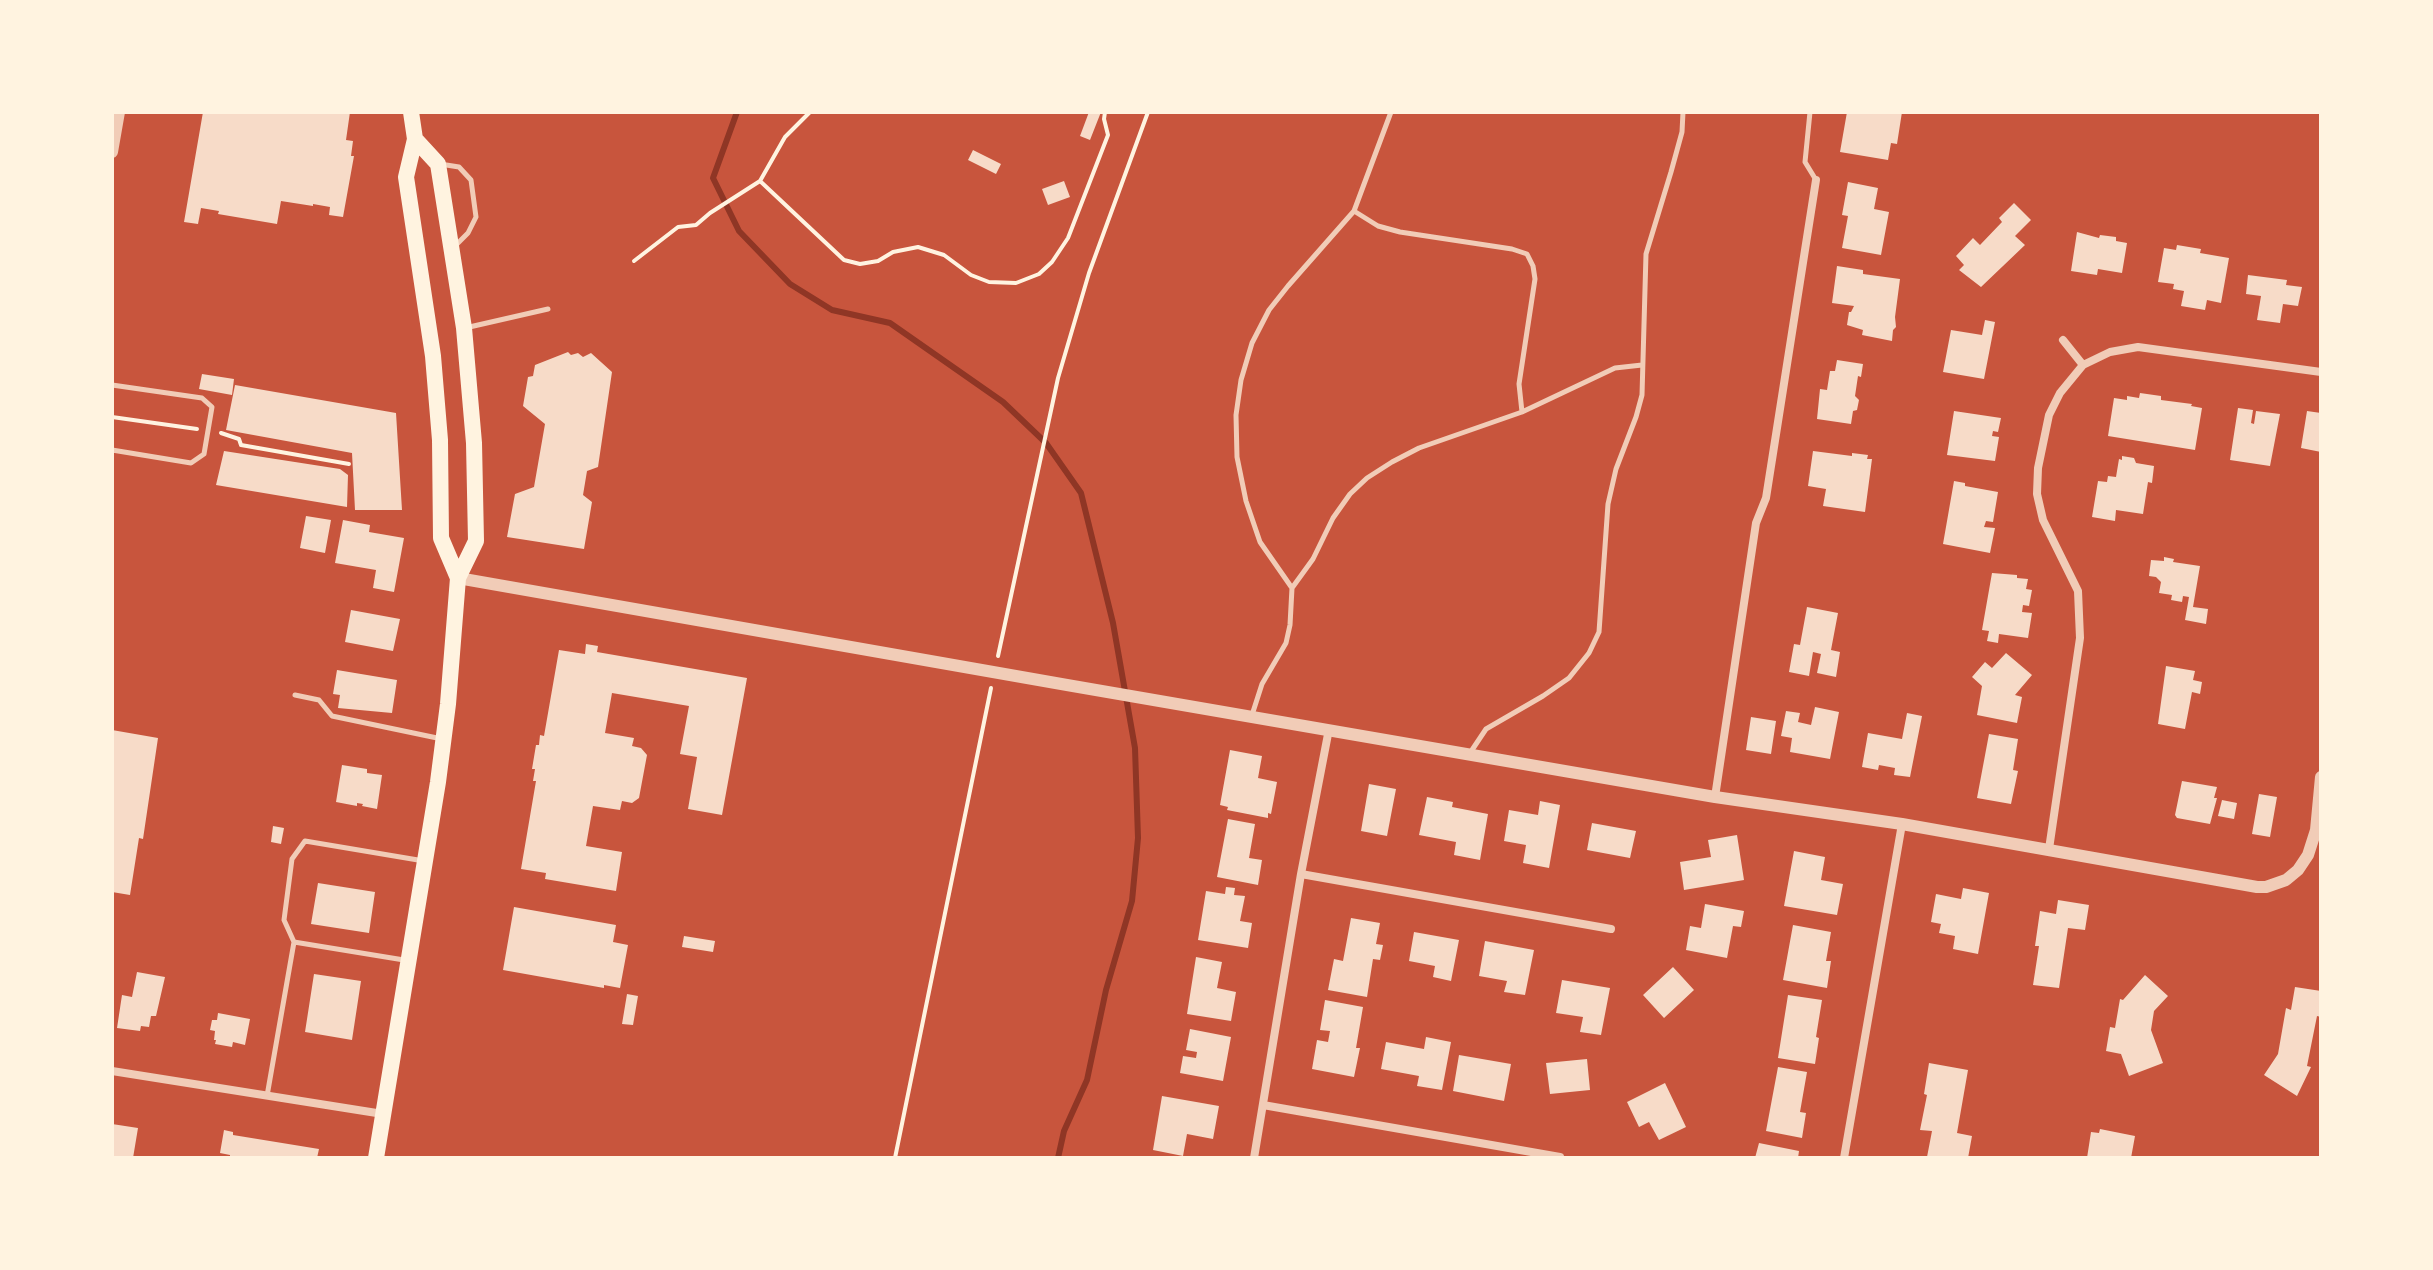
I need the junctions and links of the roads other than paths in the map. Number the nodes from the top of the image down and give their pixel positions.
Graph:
1 (119, 112) edge
2 (411, 112) edge
3 (1391, 112) edge
4 (1683, 112) edge
5 (1810, 112) edge
6 (415, 139) junction
7 (112, 152) edge
8 (438, 164) junction
9 (1816, 180) joint
10 (1354, 211) junction
11 (452, 249) junction
12 (548, 309) dead end
13 (464, 328) junction
14 (2063, 340) dead end
15 (1642, 365) junction
16 (2083, 365) junction
17 (2321, 372) edge
18 (112, 385) edge
19 (1522, 412) junction
20 (112, 450) edge
21 (458, 578) junction
22 (1292, 588) junction
23 (295, 695) dead end
24 (1252, 716) junction
25 (1329, 729) junction
26 (443, 739) junction
27 (1469, 754) junction
28 (2321, 777) edge
29 (1715, 797) junction
30 (1902, 824) junction
31 (2049, 849) junction
32 (425, 861) junction
33 (1301, 874) junction
34 (1611, 929) dead end
35 (294, 942) junction
36 (409, 961) junction
37 (112, 1071) edge
38 (267, 1096) junction
39 (1263, 1105) junction
40 (384, 1114) junction
41 (1560, 1157) edge
42 (376, 1158) edge
43 (1254, 1158) edge
44 (1844, 1158) edge

1 - 7 street
2 - 6 main road
3 - 10 lane
4 - 15 lane
5 - 9 lane
6 - 8 main road
6 - 21 main road
8 - 11 main road
8 - 11 lane
9 - 29 street
10 - 19 lane
10 - 22 lane
11 - 13 main road
12 - 13 lane
13 - 21 main road
14 - 16 street
15 - 19 lane
15 - 27 lane
16 - 17 street
16 - 31 street
18 - 20 lane
19 - 22 lane
21 - 24 street
21 - 26 main road
22 - 24 lane
23 - 26 lane
24 - 25 street
25 - 27 street
25 - 33 street
26 - 32 main road
27 - 29 street
28 - 31 street
29 - 30 street
30 - 31 street
30 - 44 street
32 - 35 lane
32 - 36 main road
33 - 34 street
33 - 39 street
35 - 36 lane
35 - 38 lane
36 - 40 main road
37 - 38 street
38 - 40 street
39 - 41 street
39 - 43 street
40 - 42 main road

